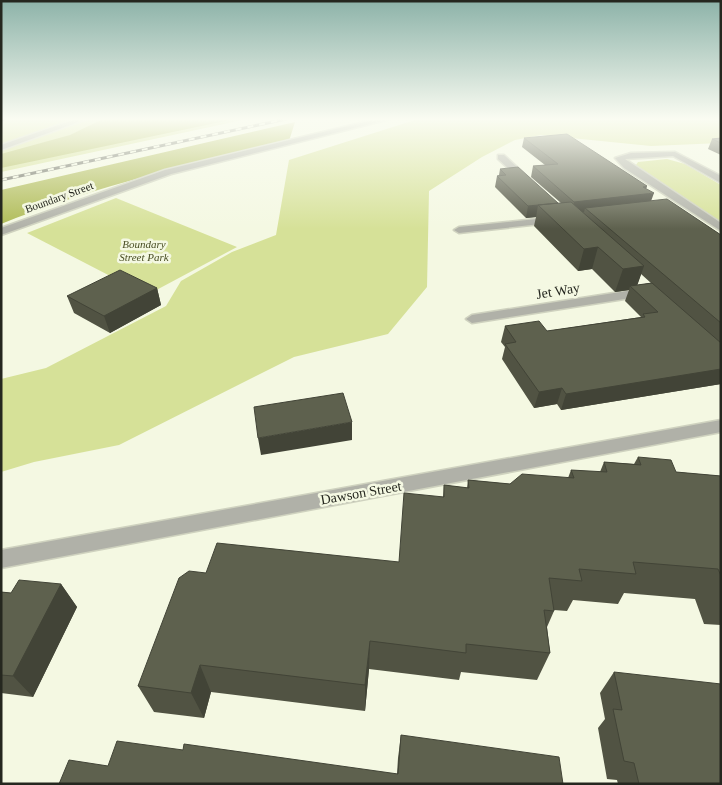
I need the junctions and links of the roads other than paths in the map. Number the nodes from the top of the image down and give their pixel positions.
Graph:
1 (236, 156) edge
2 (628, 156) edge
3 (678, 156) edge
4 (501, 157) dead end
5 (721, 180) edge
6 (535, 188) edge
7 (686, 205) junction
8 (555, 206) edge
9 (674, 206) edge
10 (721, 228) edge
11 (459, 230) dead end
12 (1, 232) edge
13 (634, 279) edge
14 (472, 319) dead end
15 (721, 426) edge
16 (1, 559) edge

1 - 12 street, Boundary Street
2 - 7 street
3 - 5 street
4 - 6 street
7 - 9 street
7 - 10 street
8 - 11 street
13 - 14 street, Jet Way
15 - 16 street, Dawson Street

